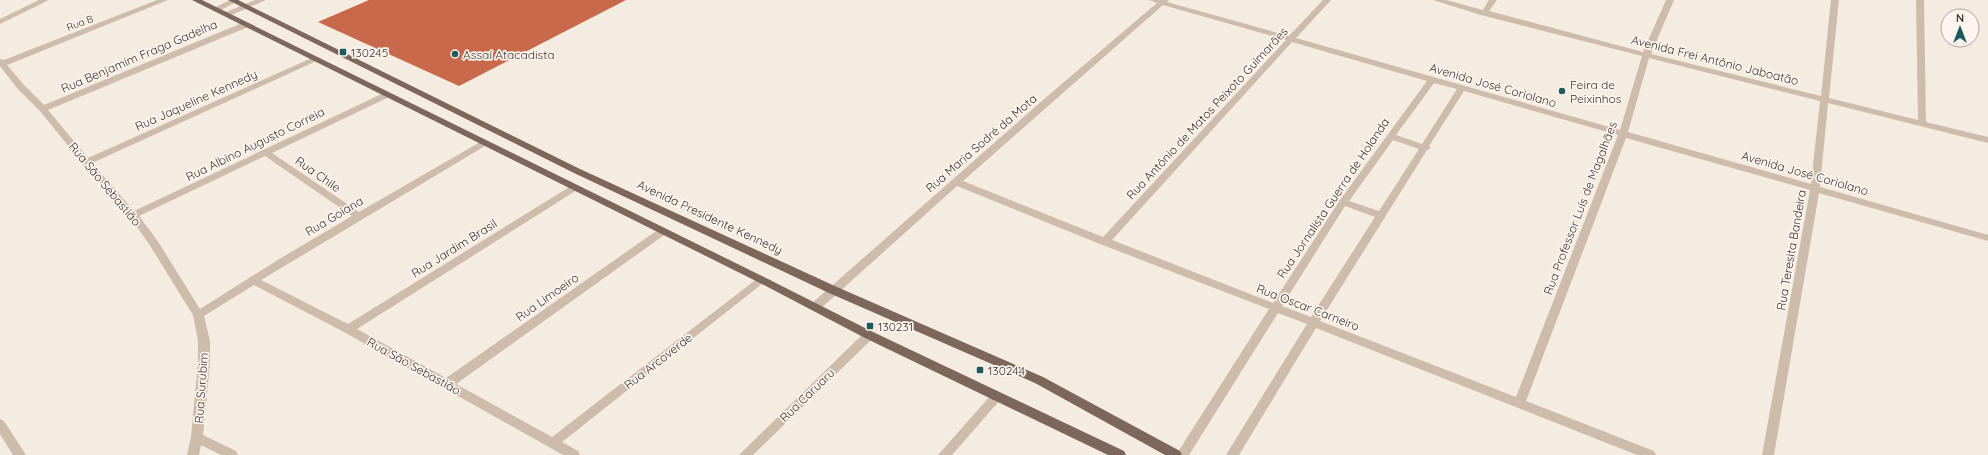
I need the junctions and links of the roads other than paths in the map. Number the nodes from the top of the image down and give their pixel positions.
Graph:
1 (45, 0) edge
2 (164, 0) edge
3 (196, 0) edge
4 (234, 0) edge
5 (262, 0) edge
6 (1153, 0) edge
7 (1327, 0) edge
8 (1437, 0) edge
9 (1493, 0) edge
10 (1670, 0) edge
11 (1835, 0) edge
12 (1920, 0) edge
13 (1164, 1) edge
14 (246, 6) junction
15 (216, 8) junction
16 (1484, 13) junction
17 (226, 14) junction
18 (0, 22) edge
19 (245, 25) junction
20 (1292, 39) junction
21 (1646, 55) junction
22 (317, 59) junction
23 (1, 62) edge
24 (1432, 80) junction
25 (1462, 88) junction
26 (386, 95) junction
27 (1825, 100) junction
28 (43, 109) junction
29 (1922, 124) junction
30 (1623, 134) junction
31 (1390, 136) junction
32 (1988, 140) edge
33 (485, 143) junction
34 (1426, 148) junction
35 (265, 152) junction
36 (86, 162) junction
37 (956, 182) junction
38 (574, 188) junction
39 (1815, 189) junction
40 (1343, 202) junction
41 (133, 215) junction
42 (358, 216) junction
43 (1382, 216) junction
44 (663, 231) junction
45 (1988, 238) edge
46 (1104, 242) junction
47 (253, 280) junction
48 (762, 280) junction
49 (833, 290) junction
50 (814, 307) junction
51 (1274, 308) junction
52 (198, 315) junction
53 (1313, 323) junction
54 (348, 329) junction
55 (869, 335) junction
56 (447, 384) junction
57 (996, 397) junction
58 (1520, 402) junction
59 (0, 424) edge
60 (197, 437) junction
61 (554, 442) junction
62 (20, 455) edge
63 (193, 455) edge
64 (232, 455) edge
65 (574, 455) edge
66 (745, 455) edge
67 (944, 455) edge
68 (1120, 455) edge
69 (1176, 455) edge
70 (1182, 455) edge
71 (1232, 455) edge
72 (1650, 455) edge
73 (1768, 455) edge

1 - 18 street
2 - 23 street, Rua B
3 - 15 main road
4 - 14 main road, Avenida Presidente Kennedy
4 - 15 street
5 - 14 street
6 - 13 street, Avenida José Coriolano
7 - 20 street, Rua Antônio de Matos Peixoto Guimarães
8 - 16 street, Avenida Frei Antônio Jaboatão
9 - 16 street
10 - 21 street, Rua Professor Luís de Magalhães
11 - 27 street, Rua Teresita Bandeira
12 - 29 street
13 - 20 street, Avenida José Coriolano
13 - 37 street, Rua Maria Sodré da Mota
14 - 17 street
14 - 49 main road, Avenida Presidente Kennedy
15 - 17 main road
16 - 21 street, Avenida Frei Antônio Jaboatão
17 - 19 main road
19 - 22 main road
19 - 28 street, Rua Benjamim Fraga Gadelha
20 - 24 street, Avenida José Coriolano
20 - 46 street, Rua Antônio de Matos Peixoto Guimarães
21 - 27 street, Avenida Frei Antônio Jaboatão
21 - 30 street, Rua Professor Luís de Magalhães
22 - 26 main road
22 - 36 street, Rua Jaqueline Kennedy
23 - 28 street, Rua São Sebastião
24 - 25 street, Avenida José Coriolano
24 - 31 street, Rua Jornalista Guerra de Holanda
25 - 30 street, Avenida José Coriolano
25 - 34 street
26 - 33 main road
26 - 35 street, Rua Albino Augusto Correia
27 - 29 street, Avenida Frei Antônio Jaboatão
27 - 39 street, Rua Teresita Bandeira
28 - 36 street, Rua São Sebastião
29 - 32 street, Avenida Frei Antônio Jaboatão
30 - 39 street, Avenida José Coriolano
30 - 58 street, Rua Professor Luís de Magalhães
31 - 34 street
31 - 40 street, Rua Jornalista Guerra de Holanda
33 - 38 main road
33 - 42 street, Rua Goiana
34 - 43 street
35 - 41 street, Rua Albino Augusto Correia
35 - 42 street, Rua Chile
36 - 41 street, Rua São Sebastião
37 - 46 street, Rua Oscar Carneiro
37 - 49 street, Rua Maria Sodré da Mota
38 - 44 main road
38 - 54 street, Rua Jardim Brasil
39 - 45 street, Avenida José Coriolano
39 - 73 street, Rua Teresita Bandeira
40 - 43 street
40 - 51 street, Rua Jornalista Guerra de Holanda
41 - 52 street, Rua São Sebastião
42 - 47 street, Rua Goiana
43 - 53 street
44 - 48 main road
44 - 56 street, Rua Limoeiro
46 - 51 street, Rua Oscar Carneiro
47 - 52 street, Rua Goiana
47 - 54 street, Rua São Sebastião
48 - 50 main road
48 - 61 street, Rua Arcoverde
49 - 50 street, Rua Maria Sodré da Mota
49 - 69 main road, Avenida Presidente Kennedy
50 - 55 main road
51 - 53 street, Rua Oscar Carneiro
51 - 70 street, Rua Jornalista Guerra de Holanda
52 - 60 street, Rua Surubim
53 - 58 street, Rua Oscar Carneiro
53 - 71 street
54 - 56 street, Rua São Sebastião
55 - 57 main road
55 - 66 street, Rua Caruaru
56 - 61 street, Rua São Sebastião
57 - 67 street
57 - 68 main road
58 - 72 street, Rua Oscar Carneiro
59 - 62 street
60 - 63 street, Rua Surubim
60 - 64 street, Rua Surubim
61 - 65 street, Rua São Sebastião

